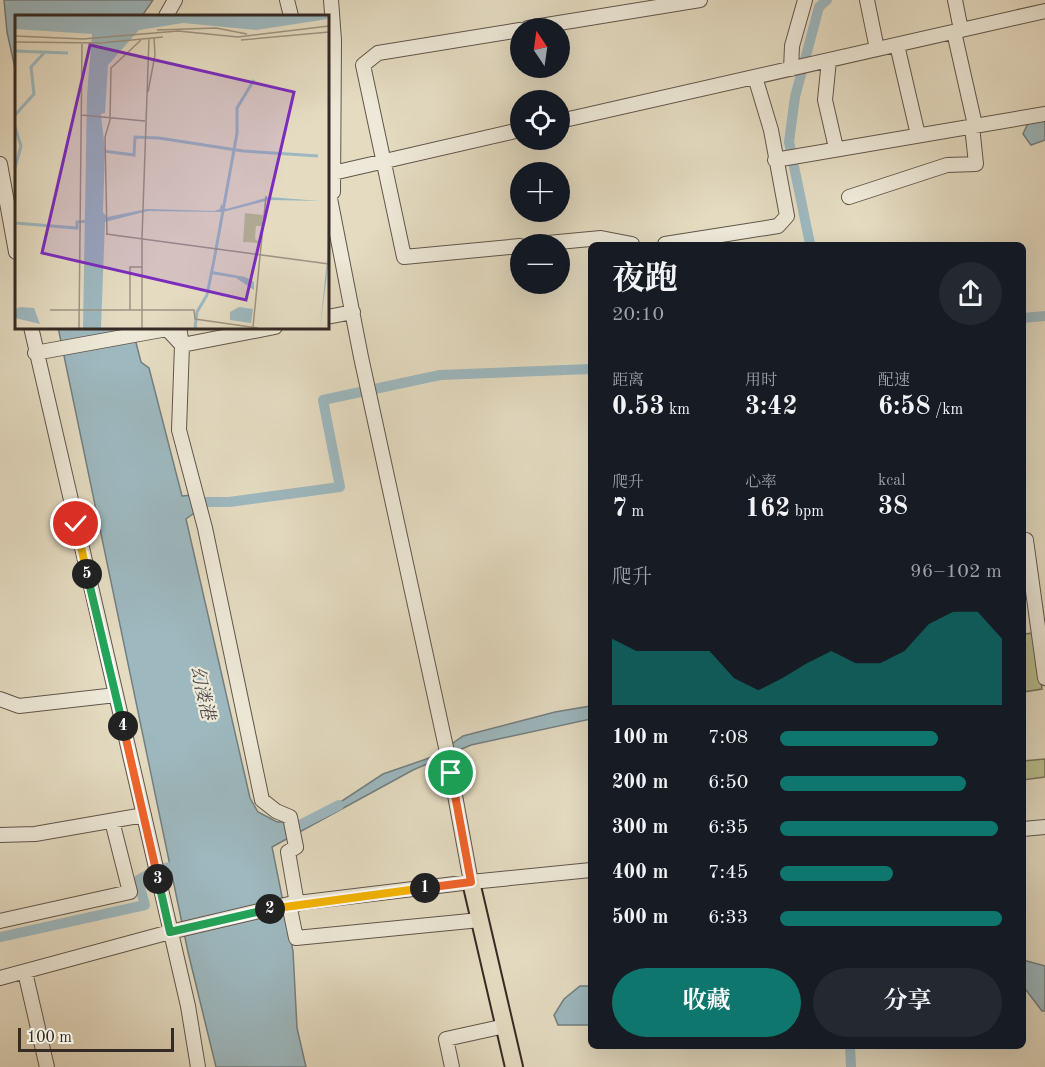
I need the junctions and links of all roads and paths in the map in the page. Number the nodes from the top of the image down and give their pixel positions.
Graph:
1 (175, 0) edge
2 (288, 0) edge
3 (331, 0) edge
4 (700, 0) edge
5 (805, 0) edge
6 (867, 0) edge
7 (955, 0) edge
8 (1045, 11) edge
9 (167, 15) edge
10 (291, 15) edge
11 (570, 21) edge
12 (958, 31) junction
13 (510, 32) edge
14 (897, 45) junction
15 (877, 49) junction
16 (829, 60) junction
17 (791, 69) junction
18 (755, 77) junction
19 (1045, 114) edge
20 (570, 119) edge
21 (974, 126) junction
22 (510, 132) edge
23 (918, 135) junction
24 (836, 148) junction
25 (776, 160) junction
26 (383, 161) junction
27 (0, 164) edge
28 (330, 178) edge
29 (849, 197) dead end
30 (570, 241) edge
31 (622, 242) edge
32 (678, 242) edge
33 (15, 246) edge
34 (510, 247) edge
35 (352, 312) junction
36 (328, 317) edge
37 (31, 328) edge
38 (179, 328) edge
39 (270, 328) edge
40 (182, 345) junction
41 (35, 353) junction
42 (1026, 540) dead end
43 (1045, 678) edge
44 (116, 695) junction
45 (0, 699) edge
46 (144, 815) junction
47 (112, 821) junction
48 (1045, 827) edge
49 (1026, 829) edge
50 (0, 835) edge
51 (588, 870) edge
52 (471, 882) junction
53 (293, 904) junction
54 (480, 920) junction
55 (0, 921) edge
56 (176, 930) junction
57 (25, 972) junction
58 (0, 978) edge
59 (505, 1026) junction
60 (47, 1067) edge
61 (198, 1067) edge
62 (452, 1067) edge
63 (514, 1067) edge

1 - 9 street
2 - 10 street
3 - 28 street
4 - 11 street
5 - 17 street
6 - 15 street
7 - 12 street
8 - 12 street
12 - 14 street
12 - 21 street
13 - 26 street
14 - 15 street
14 - 23 street
15 - 16 street
16 - 17 street
16 - 24 street
17 - 18 street
18 - 20 street
18 - 25 street
19 - 21 street
21 - 23 street
21 - 29 street
22 - 26 street
23 - 24 street
24 - 25 street
25 - 32 street
26 - 28 street
26 - 34 street
27 - 33 street
28 - 35 street
30 - 31 street
35 - 36 street
35 - 52 street
37 - 41 street
38 - 40 street
39 - 40 street
40 - 41 street
40 - 53 street
41 - 44 street
42 - 43 street
44 - 45 street
44 - 46 street
46 - 47 street
46 - 56 street
47 - 50 street
47 - 55 street
48 - 49 street
51 - 52 street
52 - 53 street
52 - 54 main road
53 - 54 street
53 - 56 street
54 - 59 main road
56 - 57 street
56 - 61 street
57 - 58 street
57 - 60 street
59 - 62 street
59 - 63 main road

